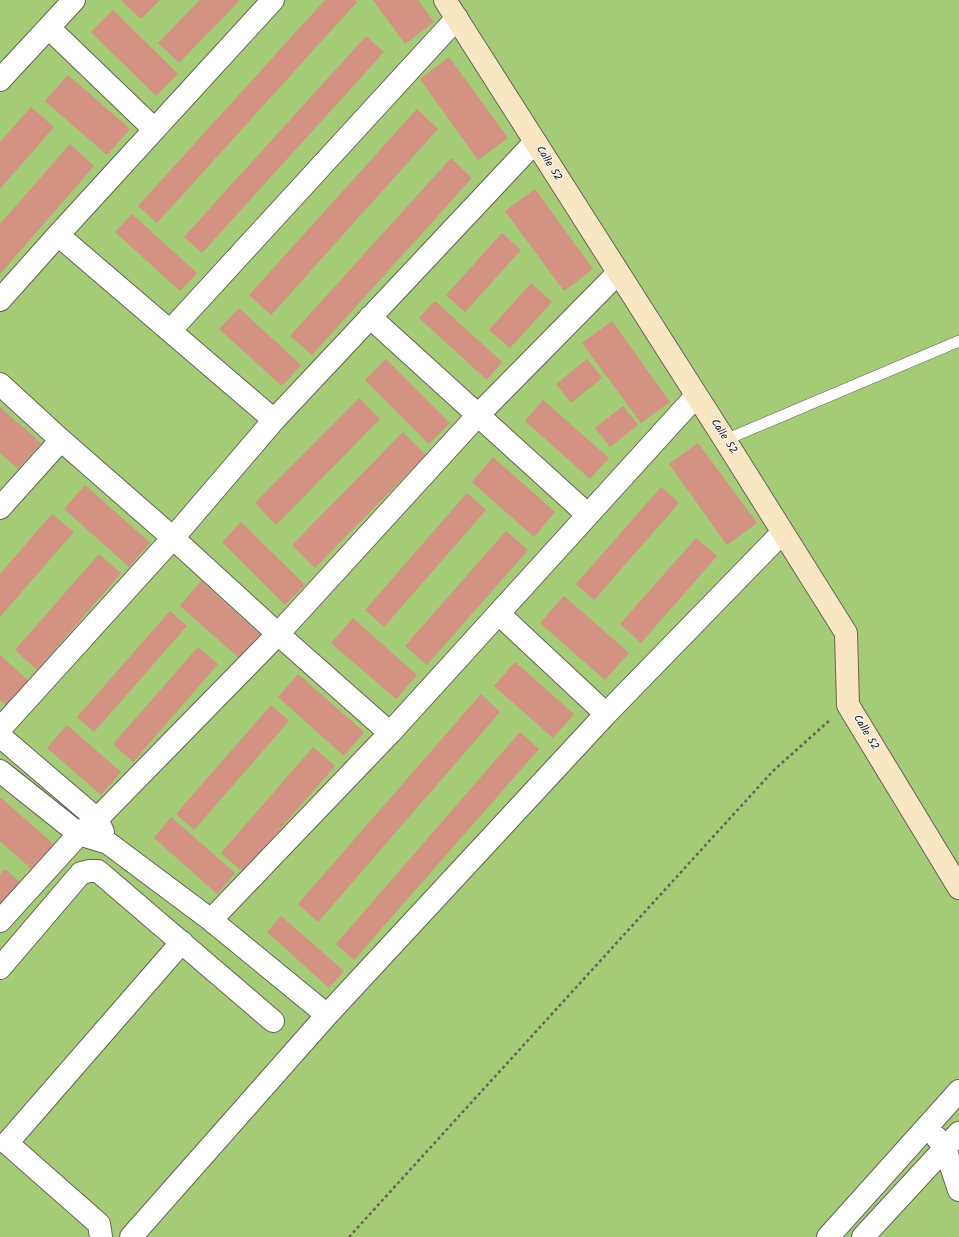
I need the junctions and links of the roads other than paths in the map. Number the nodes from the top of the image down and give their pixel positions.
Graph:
1 (74, 0) edge
2 (273, 0) edge
3 (445, 0) edge
4 (456, 18) junction
5 (49, 28) junction
6 (0, 80) edge
7 (154, 129) junction
8 (535, 142) junction
9 (58, 235) junction
10 (618, 274) junction
11 (0, 300) edge
12 (370, 317) junction
13 (170, 331) junction
14 (959, 341) edge
15 (0, 384) edge
16 (696, 396) junction
17 (478, 415) junction
18 (274, 420) junction
19 (61, 440) junction
20 (725, 440) junction
21 (0, 508) edge
22 (588, 515) junction
23 (782, 533) junction
24 (173, 538) junction
25 (499, 614) junction
26 (278, 634) junction
27 (606, 714) junction
28 (0, 729) edge
29 (390, 733) junction
30 (0, 736) edge
31 (0, 770) edge
32 (97, 819) junction
33 (79, 834) junction
34 (108, 842) junction
35 (959, 888) edge
36 (211, 920) junction
37 (0, 921) edge
38 (182, 942) junction
39 (0, 968) edge
40 (327, 1015) junction
41 (274, 1021) dead end
42 (959, 1091) edge
43 (927, 1127) junction
44 (952, 1140) edge
45 (2, 1144) edge
46 (959, 1190) edge
47 (101, 1237) edge
48 (132, 1237) edge
49 (828, 1237) edge
50 (863, 1237) edge

1 - 5 street
2 - 7 street
3 - 4 street, Calle 52
4 - 8 street, Calle 52
4 - 13 street
5 - 6 street
5 - 7 street
7 - 9 street
8 - 10 street, Calle 52
8 - 12 street
9 - 11 street
9 - 13 street
10 - 16 street, Calle 52
10 - 17 street
12 - 17 street
12 - 18 street
13 - 18 street
14 - 20 lane
15 - 19 street
16 - 20 street, Calle 52
16 - 22 street
17 - 22 street
17 - 26 street
18 - 24 street
19 - 21 street
19 - 24 street
20 - 23 street, Calle 52
22 - 25 street
23 - 27 street
23 - 35 street, Calle 52
24 - 26 street
24 - 28 street
25 - 27 street
25 - 29 street
26 - 29 street
26 - 32 street
27 - 40 street
29 - 36 street
30 - 32 street
31 - 33 street
32 - 33 street
32 - 34 street
33 - 34 street
33 - 37 street
34 - 36 street
36 - 40 street
38 - 39 street
38 - 41 street
38 - 45 street
40 - 48 street
42 - 43 street
43 - 44 street
43 - 49 street
44 - 46 street
44 - 50 street
45 - 47 street

